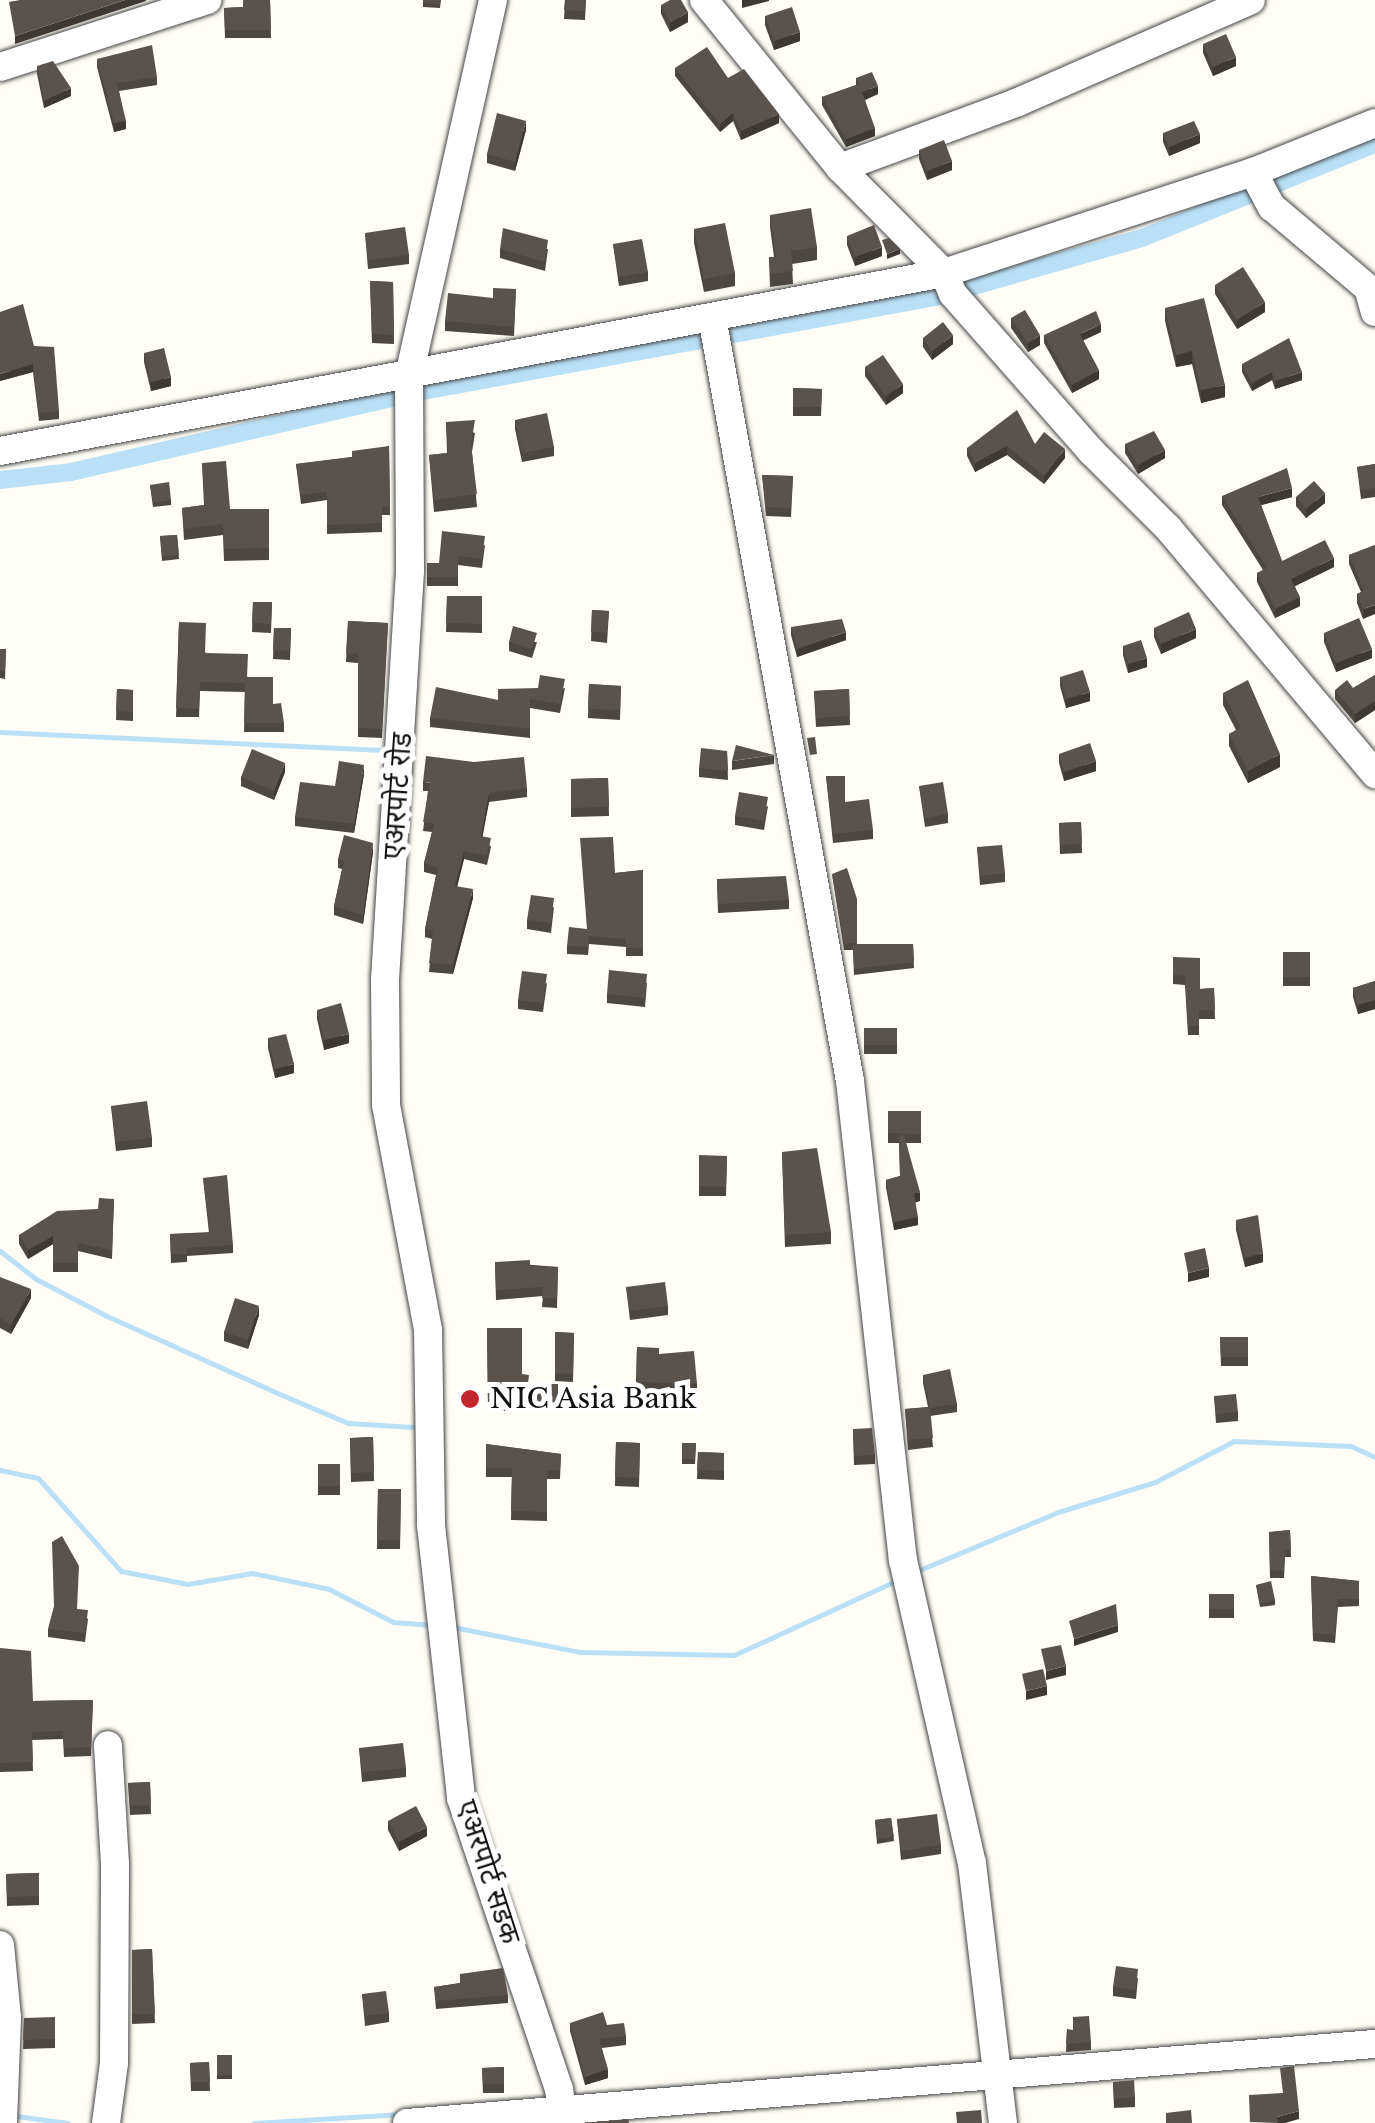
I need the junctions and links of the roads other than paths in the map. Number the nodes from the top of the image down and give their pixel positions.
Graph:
1 (207, 0) edge
2 (494, 0) edge
3 (704, 0) edge
4 (1250, 0) edge
5 (0, 67) edge
6 (1375, 124) edge
7 (840, 168) junction
8 (1254, 176) junction
9 (949, 283) junction
10 (1375, 312) edge
11 (714, 329) junction
12 (409, 374) junction
13 (0, 451) edge
14 (1375, 774) edge
15 (445, 1649) joint
16 (108, 1745) dead end
17 (0, 1945) edge
18 (1375, 2044) edge
19 (995, 2063) junction
20 (563, 2107) edge
21 (3, 2123) edge
22 (106, 2123) edge
23 (407, 2123) edge
24 (1003, 2123) edge

1 - 5 street
2 - 12 street, एअरपोर्ट रोड
3 - 7 street
4 - 7 street
6 - 8 street
7 - 9 street
8 - 9 street
8 - 10 street
9 - 11 street
9 - 14 street
11 - 12 street
11 - 19 street
12 - 13 street
12 - 15 street, एअरपोर्ट रोड
15 - 20 street, एअरपोर्ट सडक
16 - 22 street
17 - 21 street
18 - 19 street
19 - 20 street
19 - 24 street
20 - 23 street

